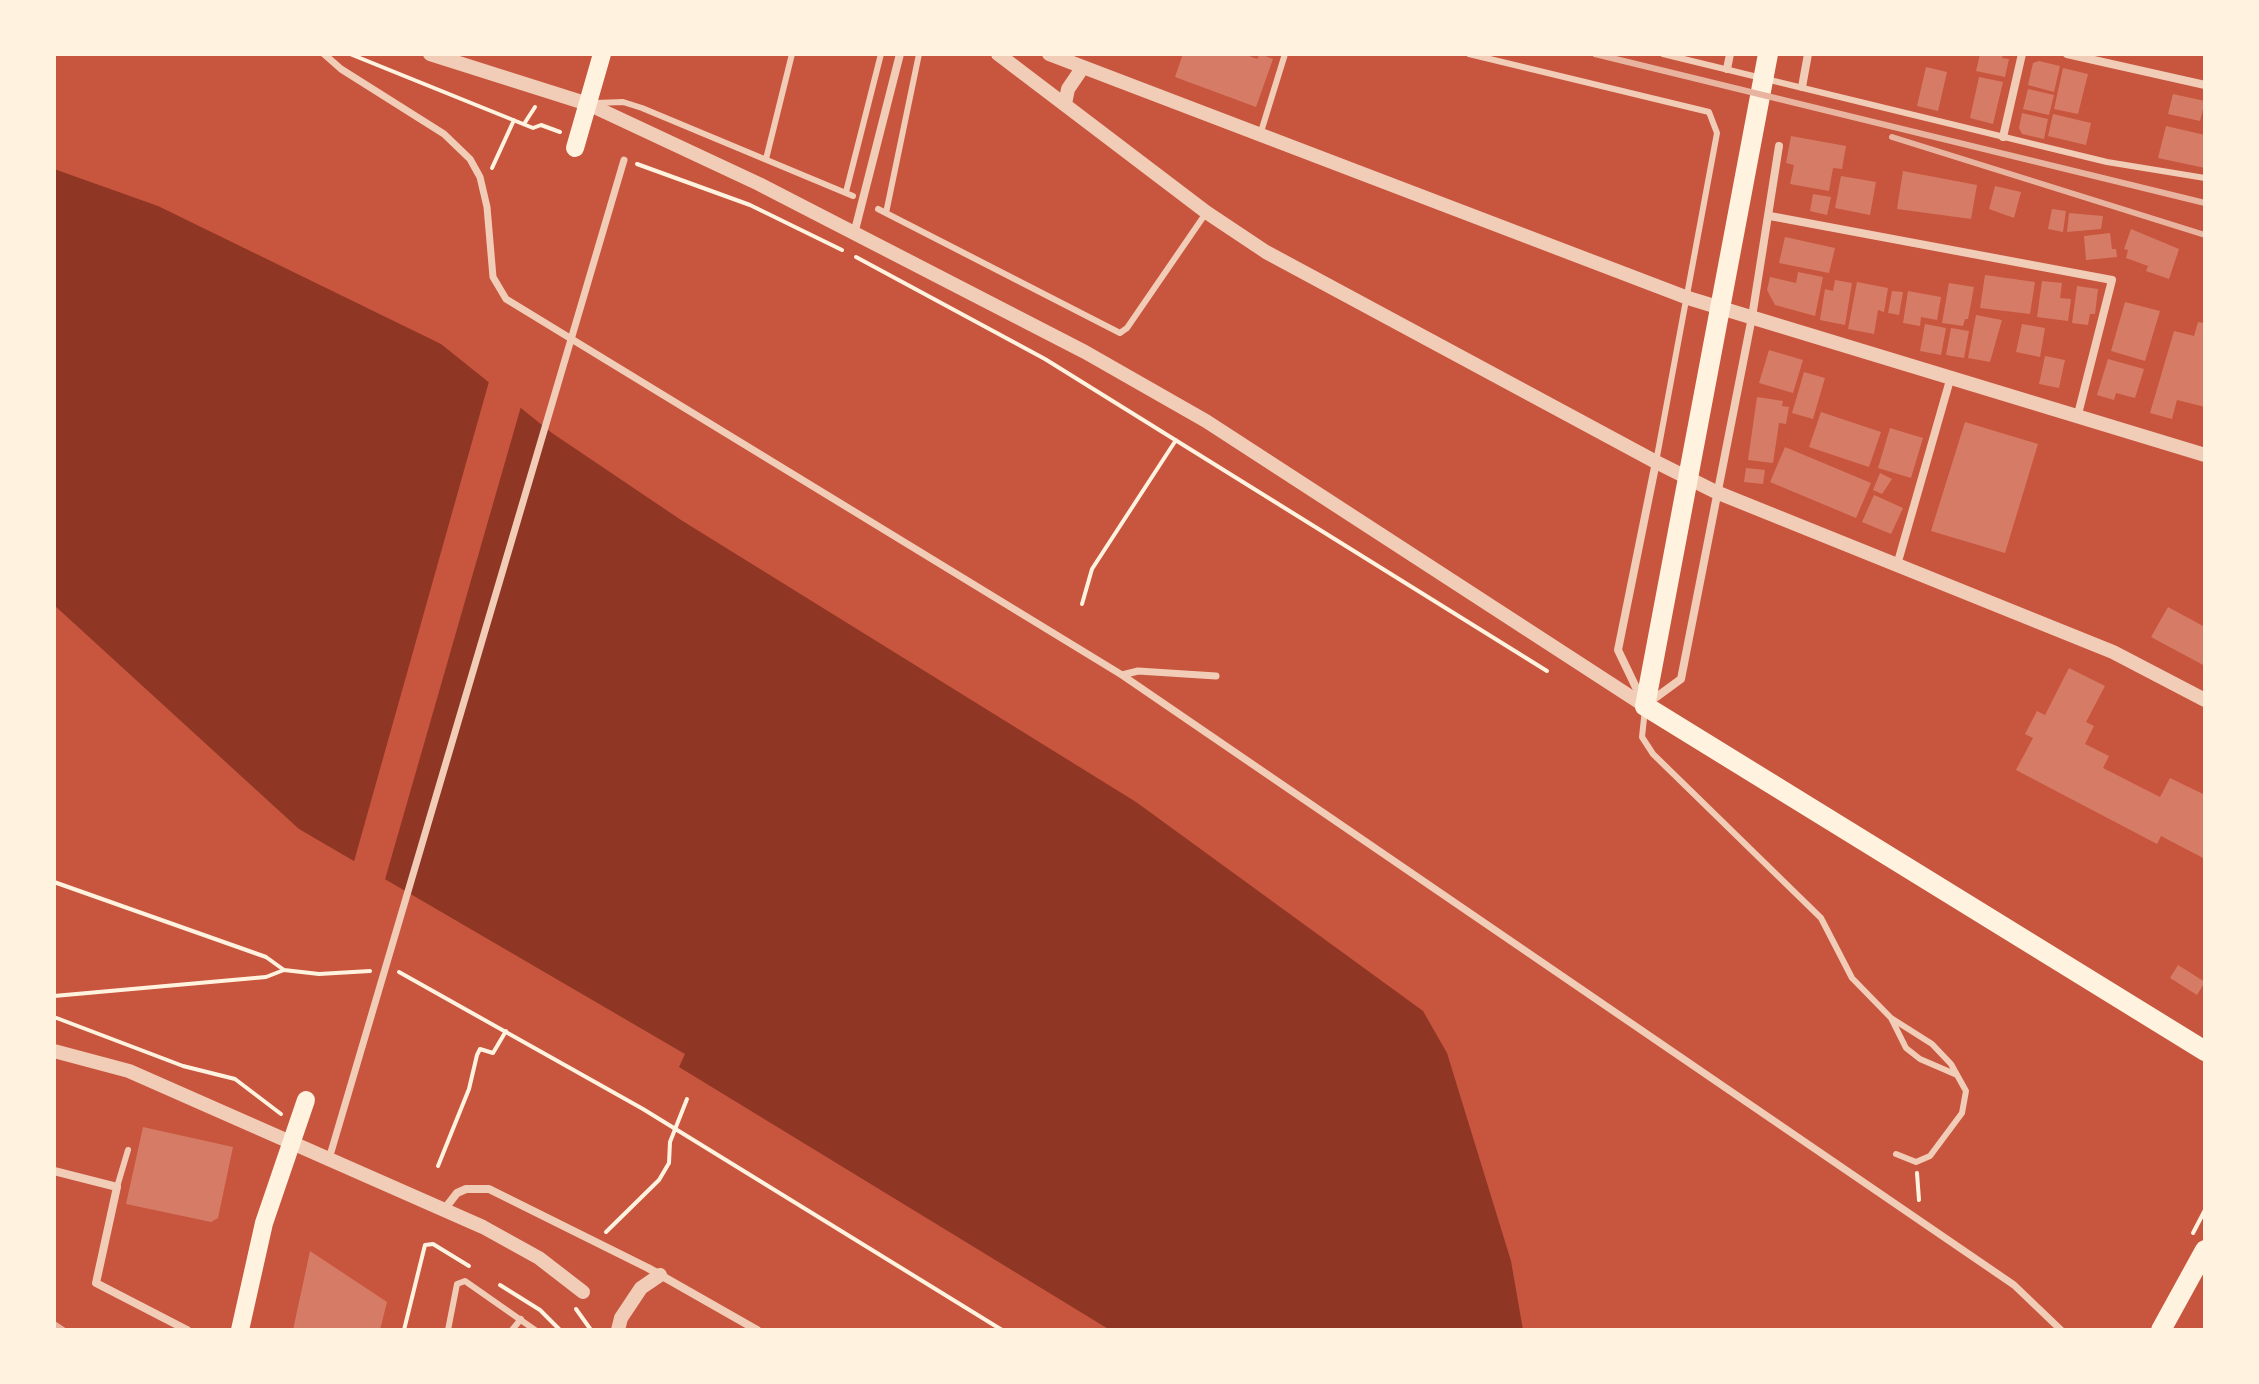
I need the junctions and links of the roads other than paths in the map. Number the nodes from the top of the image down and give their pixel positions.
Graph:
1 (324, 54) edge
2 (430, 54) edge
3 (602, 54) edge
4 (792, 54) edge
5 (881, 54) edge
6 (900, 54) edge
7 (919, 54) edge
8 (998, 54) edge
9 (1049, 54) edge
10 (1285, 54) edge
11 (1469, 54) edge
12 (1663, 54) edge
13 (1730, 54) edge
14 (1768, 54) edge
15 (1808, 54) edge
16 (2022, 54) edge
17 (2067, 54) edge
18 (1083, 67) junction
19 (1727, 69) junction
20 (2205, 85) edge
21 (1802, 87) junction
22 (588, 104) junction
23 (1065, 104) junction
24 (1260, 136) junction
25 (2003, 137) junction
26 (1779, 146) dead end
27 (575, 148) dead end
28 (766, 159) junction
29 (624, 160) road end
30 (2205, 178) edge
31 (846, 192) junction
32 (853, 196) dead end
33 (878, 209) dead end
34 (1206, 212) junction
35 (886, 213) junction
36 (1770, 216) junction
37 (854, 234) junction
38 (1688, 298) junction
39 (1752, 317) junction
40 (1950, 380) junction
41 (2077, 418) junction
42 (2205, 455) edge
43 (1656, 462) junction
44 (1716, 492) junction
45 (1897, 565) junction
46 (1122, 675) junction
47 (1216, 676) dead end
48 (2205, 700) edge
49 (1645, 706) junction
50 (1891, 1018) junction
51 (54, 1051) edge
52 (2205, 1051) edge
53 (1957, 1075) junction
54 (306, 1100) dead end
55 (291, 1144) junction
56 (128, 1150) dead end
57 (331, 1152) dead end
58 (1896, 1154) dead end
59 (54, 1171) edge
60 (117, 1187) junction
61 (442, 1211) junction
62 (2205, 1250) edge
63 (660, 1275) junction
64 (583, 1292) dead end
65 (521, 1319) junction
66 (187, 1330) edge
67 (240, 1330) edge
68 (448, 1330) edge
69 (512, 1330) edge
70 (535, 1330) edge
71 (618, 1330) edge
72 (757, 1330) edge
73 (2061, 1330) edge
74 (2161, 1330) edge

1 - 46 street
2 - 22 street
3 - 22 main road
4 - 28 lane
5 - 31 lane
6 - 37 street
7 - 35 lane
8 - 23 street
9 - 18 street
10 - 24 lane
11 - 38 lane
12 - 19 lane
13 - 19 street
14 - 49 highway
15 - 21 street
16 - 25 street
17 - 20 street
18 - 23 street
18 - 24 street
19 - 21 lane
21 - 25 lane
22 - 27 main road
22 - 28 lane
22 - 37 street
23 - 34 street
24 - 38 street
25 - 30 lane
26 - 36 street
28 - 31 lane
29 - 57 street
31 - 32 lane
33 - 35 lane
34 - 35 lane
34 - 43 street
36 - 39 street
36 - 41 street
37 - 49 street
38 - 39 street
38 - 43 lane
39 - 40 street
39 - 44 street
40 - 41 street
40 - 45 street
41 - 42 street
43 - 44 street
43 - 49 street
44 - 45 street
44 - 49 street
45 - 48 street
46 - 47 street
46 - 73 street
49 - 50 lane
49 - 52 highway
50 - 53 lane
50 - 53 lane
51 - 55 street
53 - 58 lane
54 - 55 main road
55 - 61 street
55 - 67 main road
56 - 60 lane
59 - 60 street
60 - 66 street
61 - 63 street
61 - 64 street
62 - 74 highway
63 - 71 street
63 - 72 street
65 - 68 lane
65 - 69 lane
65 - 70 lane

